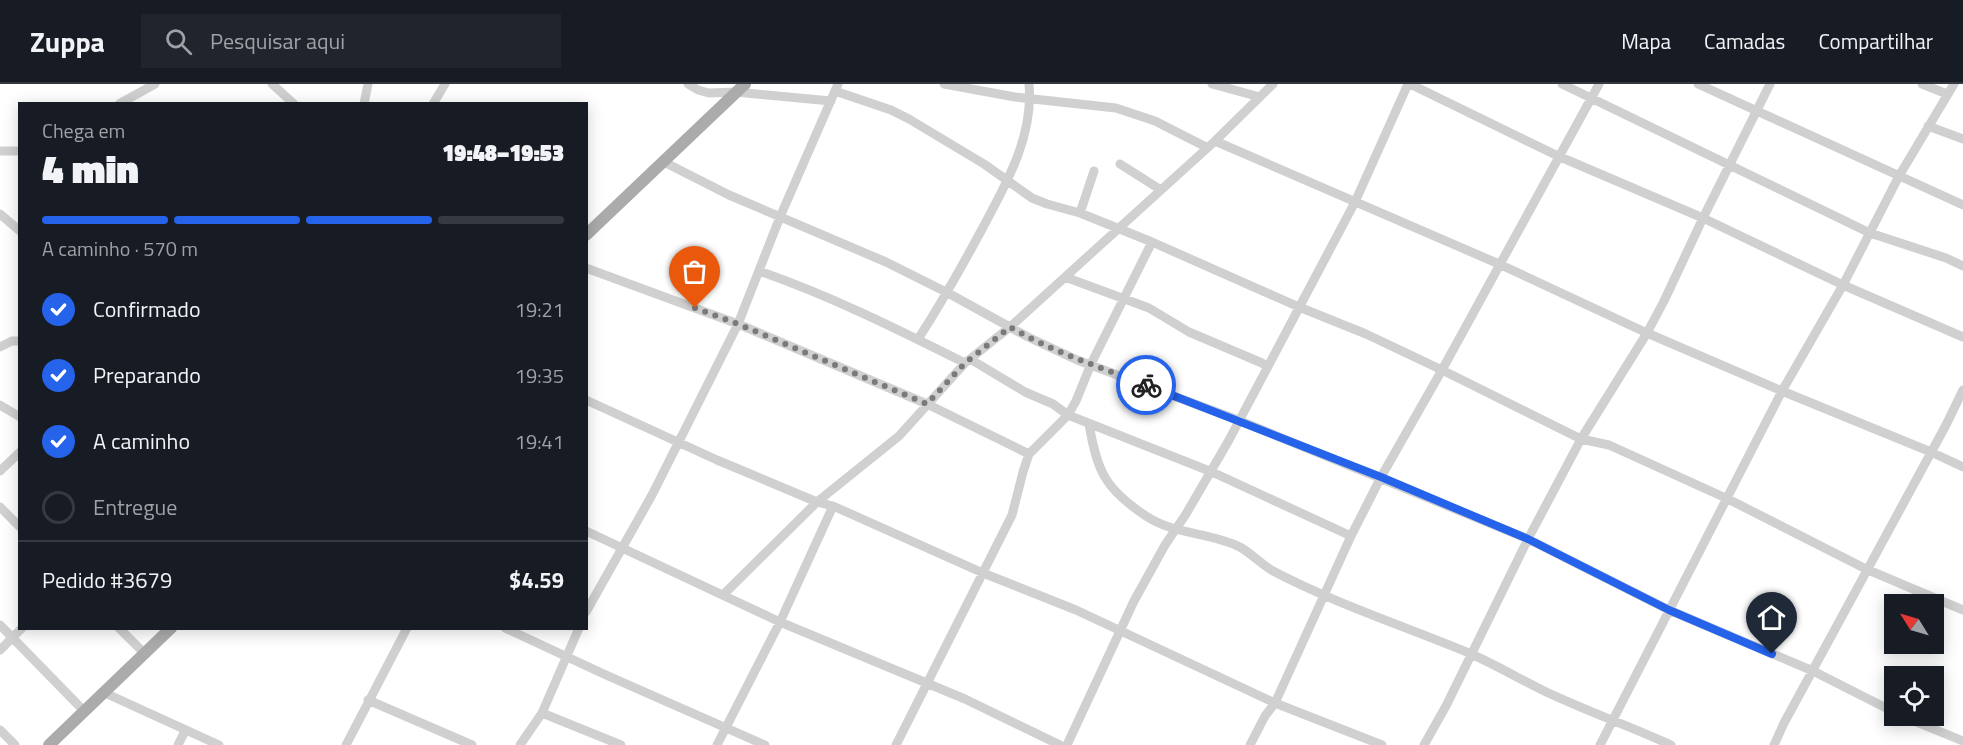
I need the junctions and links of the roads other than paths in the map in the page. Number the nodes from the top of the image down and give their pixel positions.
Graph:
1 (155, 84) edge
2 (272, 84) edge
3 (368, 84) edge
4 (445, 84) edge
5 (688, 84) edge
6 (945, 84) edge
7 (1029, 84) edge
8 (1212, 84) edge
9 (1274, 84) edge
10 (1409, 84) edge
11 (1562, 84) edge
12 (1599, 84) edge
13 (1698, 84) edge
14 (1770, 84) edge
15 (1922, 84) edge
16 (1954, 84) edge
17 (837, 87) edge
18 (741, 88) edge
19 (1947, 93) junction
20 (1260, 97) junction
21 (1592, 98) junction
22 (1031, 99) junction
23 (831, 101) junction
24 (123, 102) edge
25 (292, 102) edge
26 (364, 102) edge
27 (434, 102) edge
28 (1757, 111) junction
29 (1928, 126) junction
30 (1963, 139) edge
31 (1211, 144) junction
32 (0, 151) edge
33 (18, 151) edge
34 (1558, 156) junction
35 (664, 162) junction
36 (1120, 164) dead end
37 (1729, 165) junction
38 (1094, 171) dead end
39 (1899, 176) junction
40 (1007, 181) junction
41 (1161, 190) junction
42 (1355, 202) junction
43 (1963, 205) edge
44 (1080, 213) junction
45 (0, 214) edge
46 (780, 217) junction
47 (1703, 218) junction
48 (18, 229) edge
49 (1118, 229) junction
50 (588, 233) edge
51 (1870, 233) junction
52 (1152, 242) junction
53 (1499, 264) junction
54 (1963, 266) edge
55 (588, 269) edge
56 (759, 271) junction
57 (1065, 277) junction
58 (1843, 285) junction
59 (948, 293) junction
60 (1124, 298) junction
61 (1299, 308) junction
62 (738, 324) junction
63 (1010, 327) junction
64 (1647, 333) junction
65 (1963, 337) edge
66 (918, 339) junction
67 (18, 341) edge
68 (0, 346) edge
69 (968, 361) junction
70 (1091, 364) junction
71 (1267, 367) junction
72 (1442, 370) junction
73 (1963, 390) edge
74 (1782, 391) junction
75 (588, 401) edge
76 (927, 404) junction
77 (0, 405) edge
78 (1068, 415) junction
79 (18, 416) edge
80 (1238, 420) junction
81 (1089, 424) junction
82 (1581, 439) junction
83 (678, 442) junction
84 (1931, 452) junction
85 (18, 454) edge
86 (1029, 454) junction
87 (1963, 467) edge
88 (0, 471) edge
89 (1212, 472) junction
90 (1381, 477) junction
91 (1728, 499) junction
92 (817, 502) junction
93 (833, 506) junction
94 (0, 507) edge
95 (18, 525) edge
96 (1175, 529) junction
97 (588, 532) edge
98 (1351, 536) junction
99 (1528, 539) junction
100 (622, 548) junction
101 (1866, 569) junction
102 (983, 573) junction
103 (723, 595) junction
104 (1324, 595) junction
105 (590, 597) edge
106 (1669, 610) junction
107 (1963, 610) edge
108 (780, 622) junction
109 (0, 625) edge
110 (20, 630) edge
111 (121, 630) edge
112 (169, 630) edge
113 (405, 630) edge
114 (509, 630) edge
115 (578, 630) edge
116 (1121, 630) junction
117 (12, 638) junction
118 (0, 650) edge
119 (145, 654) junction
120 (1472, 655) junction
121 (565, 657) junction
122 (1813, 671) junction
123 (926, 683) junction
124 (105, 693) junction
125 (368, 700) junction
126 (1275, 703) junction
127 (1884, 707) edge
128 (85, 712) junction
129 (542, 713) junction
130 (1612, 718) junction
131 (1926, 726) edge
132 (724, 727) junction
133 (0, 730) edge
134 (185, 731) junction
135 (1963, 741) edge
136 (15, 745) edge
137 (49, 745) edge
138 (178, 745) edge
139 (219, 745) edge
140 (345, 745) edge
141 (472, 745) edge
142 (520, 745) edge
143 (621, 745) edge
144 (717, 745) edge
145 (765, 745) edge
146 (896, 745) edge
147 (1060, 745) edge
148 (1067, 745) edge
149 (1250, 745) edge
150 (1382, 745) edge
151 (1424, 745) edge
152 (1600, 745) edge
153 (1671, 745) edge
154 (1774, 745) edge

1 - 24 street
2 - 25 street
3 - 26 street
4 - 27 street
5 - 18 street
6 - 22 street
7 - 22 street
8 - 20 street
9 - 20 street
10 - 34 street
10 - 42 street
11 - 21 street
12 - 21 street
13 - 28 street
14 - 28 street
15 - 19 street
16 - 19 street
17 - 23 street
17 - 40 street
18 - 23 street
18 - 35 main road
19 - 29 street
20 - 31 street
21 - 34 street
21 - 37 street
22 - 31 street
22 - 40 street
23 - 46 street
28 - 37 street
28 - 39 street
29 - 30 street
29 - 39 street
31 - 41 street
31 - 42 street
32 - 33 street
34 - 47 street
34 - 53 street
35 - 46 street
35 - 50 main road
36 - 41 street
37 - 47 street
37 - 51 street
38 - 44 street
39 - 43 street
39 - 51 street
40 - 44 street
40 - 59 street
41 - 49 street
42 - 53 street
42 - 61 street
44 - 49 street
45 - 48 street
46 - 56 street
46 - 59 street
47 - 58 street
47 - 64 street
49 - 52 street
49 - 57 street
51 - 54 street
51 - 58 street
52 - 60 street
52 - 61 street
53 - 64 street
53 - 72 street
55 - 62 street
56 - 62 street
56 - 66 street
57 - 60 street
57 - 63 street
58 - 65 street
58 - 74 street
59 - 63 street
59 - 66 street
60 - 70 street
60 - 71 street
61 - 71 street
61 - 72 street
62 - 76 street
62 - 83 street
63 - 69 street
63 - 70 street
64 - 74 street
64 - 82 street
66 - 69 street
67 - 68 street
69 - 76 street
69 - 78 street
70 - 78 street
70 - 80 street
71 - 80 street
72 - 82 street
72 - 90 street
73 - 84 street
74 - 84 street
74 - 91 street
75 - 83 street
76 - 86 street
76 - 92 street
77 - 79 street
78 - 81 street
78 - 86 street
80 - 89 street
80 - 90 street
81 - 89 street
81 - 96 street
82 - 91 street
82 - 99 street
83 - 92 street
83 - 100 street
84 - 87 street
84 - 101 street
85 - 88 street
86 - 102 street
89 - 96 street
89 - 98 street
90 - 98 street
90 - 99 street
91 - 101 street
91 - 106 street
92 - 93 street
92 - 103 street
93 - 102 street
93 - 108 street
94 - 95 street
96 - 104 street
96 - 116 street
97 - 100 street
98 - 104 street
99 - 106 street
99 - 120 street
100 - 103 street
100 - 105 street
101 - 107 street
101 - 122 street
102 - 116 street
102 - 123 street
103 - 108 street
104 - 120 street
104 - 126 street
106 - 122 street
106 - 130 street
108 - 123 street
108 - 132 street
109 - 117 street
110 - 117 street
111 - 119 street
112 - 119 main road
113 - 125 street
114 - 121 street
115 - 121 street
116 - 126 street
116 - 148 street
117 - 118 street
117 - 128 street
119 - 124 main road
120 - 130 street
120 - 151 street
121 - 129 street
121 - 132 street
122 - 127 street
122 - 154 street
123 - 146 street
123 - 147 street
124 - 128 main road
124 - 134 street
125 - 140 street
125 - 141 street
126 - 149 street
126 - 150 street
128 - 137 main road
129 - 142 street
129 - 143 street
130 - 152 street
130 - 153 street
131 - 135 street
132 - 144 street
132 - 145 street
133 - 136 street
134 - 138 street
134 - 139 street

